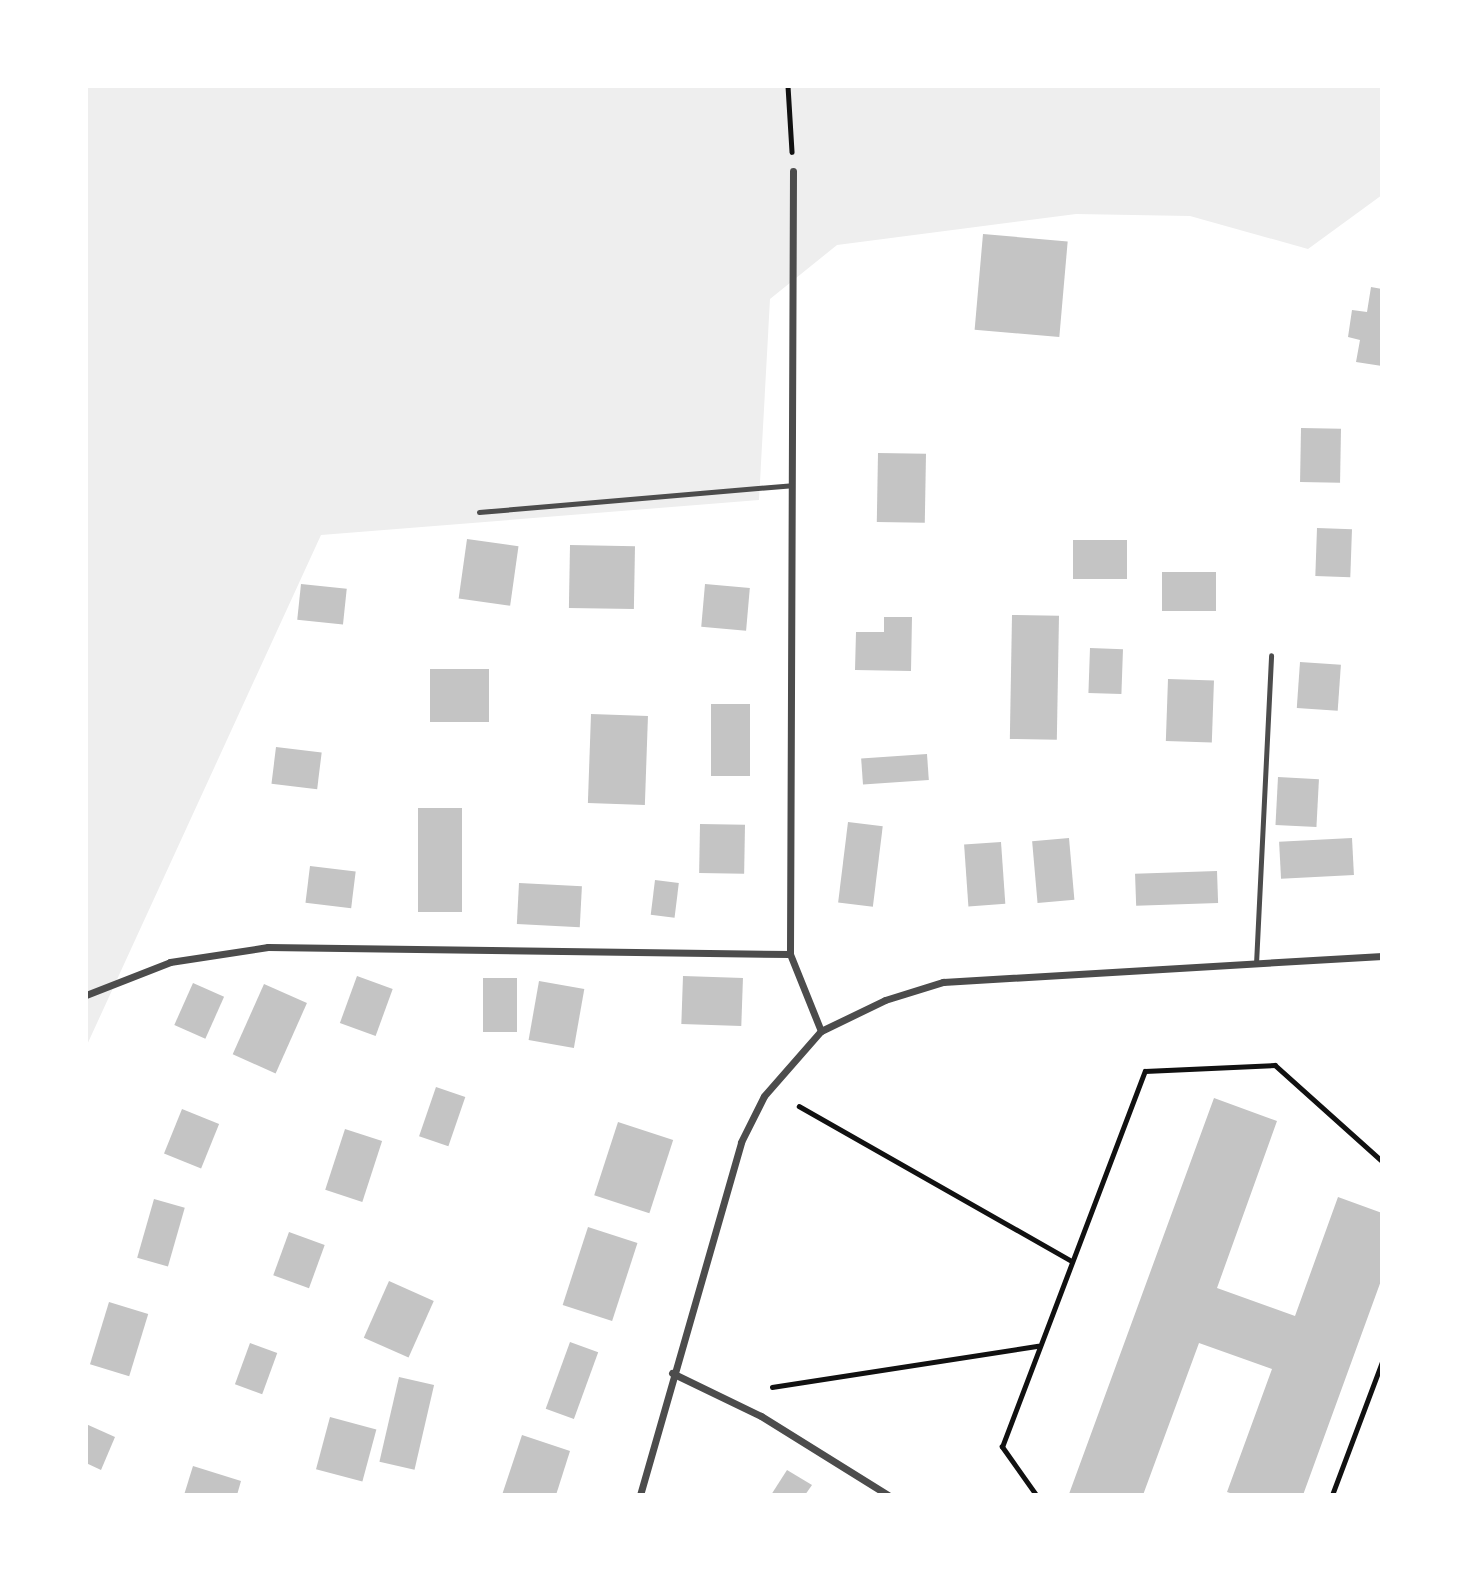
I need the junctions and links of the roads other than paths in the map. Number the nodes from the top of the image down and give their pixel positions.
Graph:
1 (793, 171) road end
2 (792, 485) junction
3 (480, 512) dead end
4 (1271, 655) dead end
5 (790, 954) junction
6 (1382, 956) edge
7 (1256, 964) junction
8 (86, 995) edge
9 (821, 1031) junction
10 (672, 1373) junction
11 (640, 1495) edge
12 (888, 1495) edge

1 - 2 street
2 - 3 lane
2 - 5 street
4 - 7 lane
5 - 8 street
5 - 9 street
6 - 7 street
7 - 9 street
9 - 10 street
10 - 11 street
10 - 12 street

